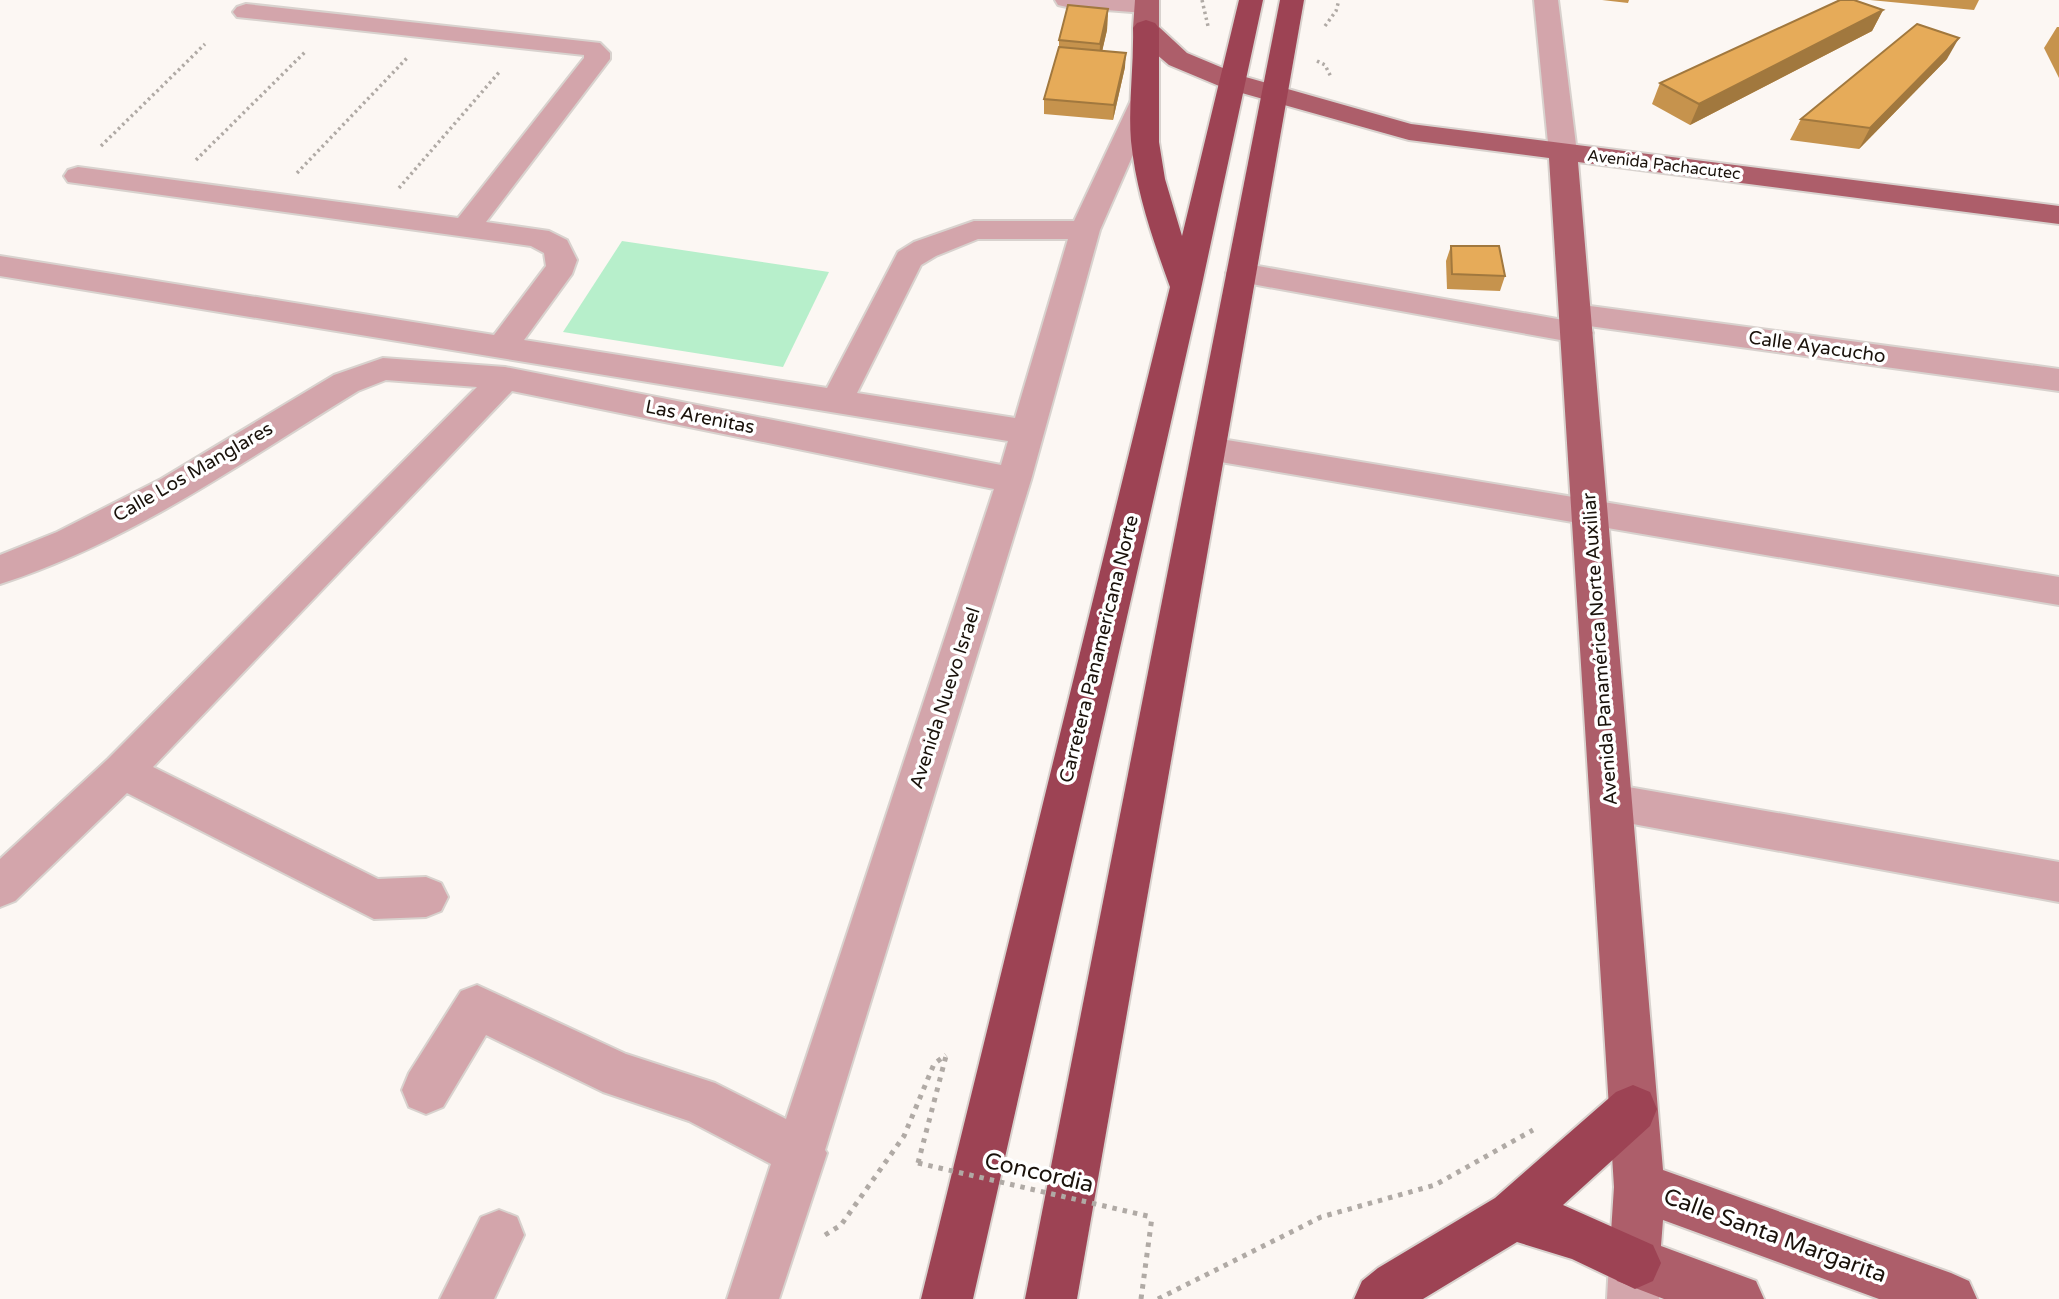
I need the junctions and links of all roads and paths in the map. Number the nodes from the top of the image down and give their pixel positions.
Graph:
1 (1067, 0) edge
2 (1251, 0) edge
3 (1292, 0) edge
4 (1520, 0) edge
5 (1546, 2) edge
6 (1146, 11) edge
7 (246, 12) dead end
8 (205, 44) dead end
9 (306, 51) dead end
10 (407, 58) dead end
11 (502, 70) dead end
12 (1233, 82) junction
13 (1273, 94) junction
14 (1144, 100) junction
15 (98, 149) dead end
16 (1563, 153) junction
17 (191, 165) dead end
18 (78, 176) dead end
19 (294, 177) dead end
20 (397, 191) dead end
21 (2059, 215) edge
22 (466, 228) junction
23 (1085, 230) junction
24 (0, 266) edge
25 (1241, 273) junction
26 (1186, 289) junction
27 (1576, 323) junction
28 (504, 362) junction
29 (383, 369) joint
30 (2059, 380) edge
31 (837, 400) junction
32 (1028, 432) junction
33 (1209, 449) junction
34 (1014, 481) junction
35 (1590, 515) junction
36 (0, 570) edge
37 (2059, 591) edge
38 (123, 771) junction
39 (1611, 803) junction
40 (2059, 882) edge
41 (0, 887) edge
42 (426, 897) dead end
43 (426, 1090) dead end
44 (1633, 1109) junction
45 (1542, 1125) dead end
46 (802, 1153) junction
47 (1639, 1187) junction
48 (1513, 1216) junction
49 (499, 1235) dead end
50 (773, 1243) junction
51 (1634, 1281) edge
52 (467, 1299) edge
53 (753, 1299) edge
54 (947, 1299) edge
55 (1051, 1299) edge
56 (1141, 1299) edge
57 (1158, 1299) edge
58 (1380, 1299) edge
59 (1738, 1299) edge
60 (1951, 1299) edge

1 - 6 street
2 - 12 highway, Carretera Panamericana Norte
3 - 13 highway
4 - 5 street
5 - 16 street, Avenida Panamérica Norte Auxiliar
6 - 12 main road, Avenida Pachacutec
6 - 14 highway
7 - 22 street
8 - 15 path
9 - 17 path
10 - 19 path
11 - 20 path
12 - 13 main road, Avenida Pachacutec
12 - 26 highway, Carretera Panamericana Norte
13 - 16 main road, Avenida Pachacutec
13 - 25 highway
14 - 23 street, Avenida Nuevo Israel
14 - 26 highway
16 - 21 main road, Avenida Pachacutec
16 - 27 main road, Avenida Panamérica Norte Auxiliar
18 - 22 street
22 - 28 street
23 - 31 street
23 - 32 street, Avenida Nuevo Israel
24 - 28 street
25 - 27 street, Calle Ayacucho
25 - 33 highway
26 - 54 highway, Carretera Panamericana Norte
27 - 30 street, Calle Ayacucho
27 - 35 main road, Avenida Panamérica Norte Auxiliar
28 - 29 street, Las Arenitas
28 - 31 street
28 - 34 street, Las Arenitas
28 - 38 street
29 - 36 street, Calle Los Manglares
31 - 32 street
32 - 34 street, Avenida Nuevo Israel
33 - 35 street
33 - 55 highway
34 - 46 street, Avenida Nuevo Israel
35 - 37 street
35 - 39 main road, Avenida Panamérica Norte Auxiliar
38 - 41 street
38 - 42 street
39 - 40 street
39 - 44 main road, Avenida Panamérica Norte Auxiliar
43 - 46 street
44 - 47 main road, Avenida Panamérica Norte Auxiliar
44 - 48 highway
45 - 57 path
46 - 50 street, Avenida Nuevo Israel
47 - 51 main road, Avenida Panamérica Norte Auxiliar
47 - 60 main road, Calle Santa Margarita
48 - 51 highway
48 - 58 highway
49 - 52 street
50 - 53 street, Avenida Nuevo Israel
50 - 56 path, Concordia, bridge
51 - 59 main road

